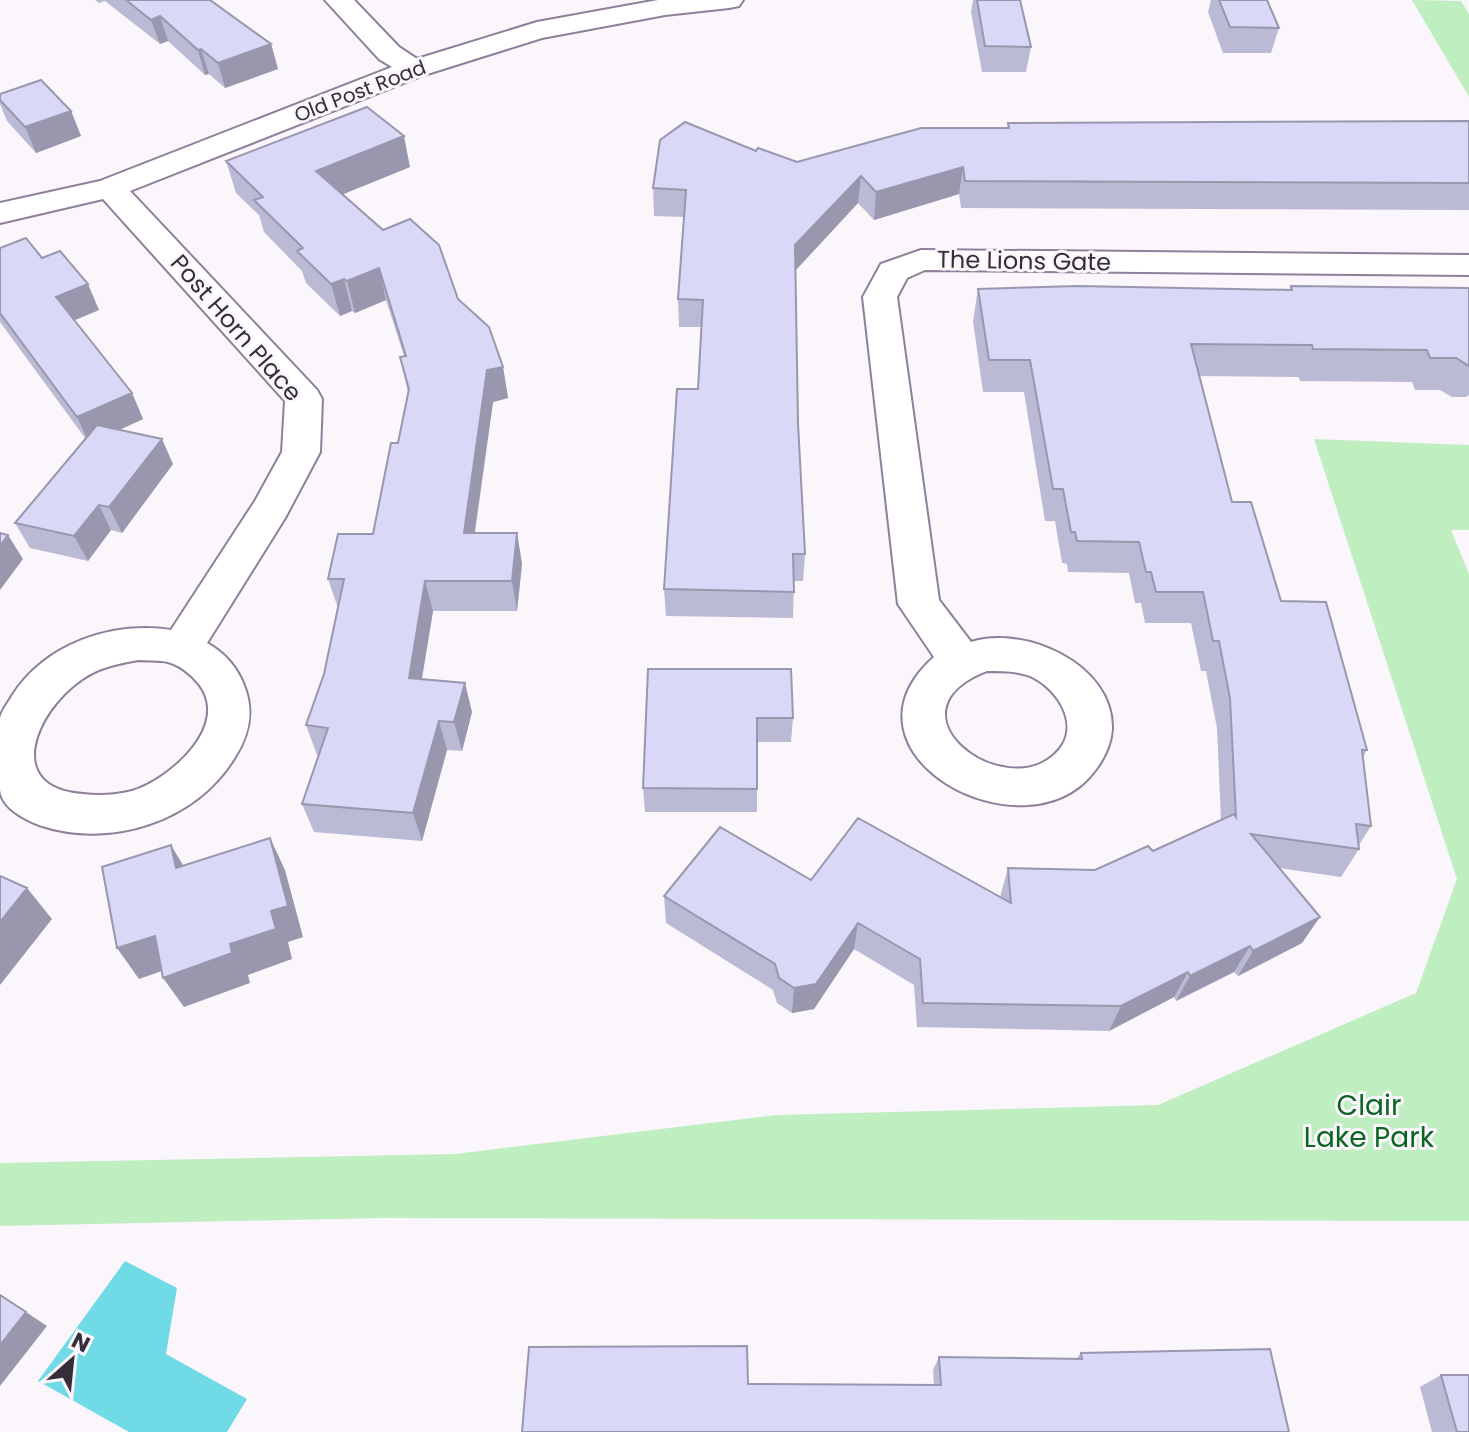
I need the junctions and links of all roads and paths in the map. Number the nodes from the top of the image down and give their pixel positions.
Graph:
1 (339, 0) edge
2 (729, 0) edge
3 (414, 69) junction
4 (110, 188) junction
5 (0, 213) edge
6 (1469, 265) edge
7 (181, 649) junction
8 (960, 660) dead end

1 - 3 street
2 - 3 street, Old Post Road
3 - 4 street, Old Post Road
4 - 5 street, Old Post Road
4 - 7 street, Post Horn Place
6 - 8 street, The Lions Gate
7 - 7 street

